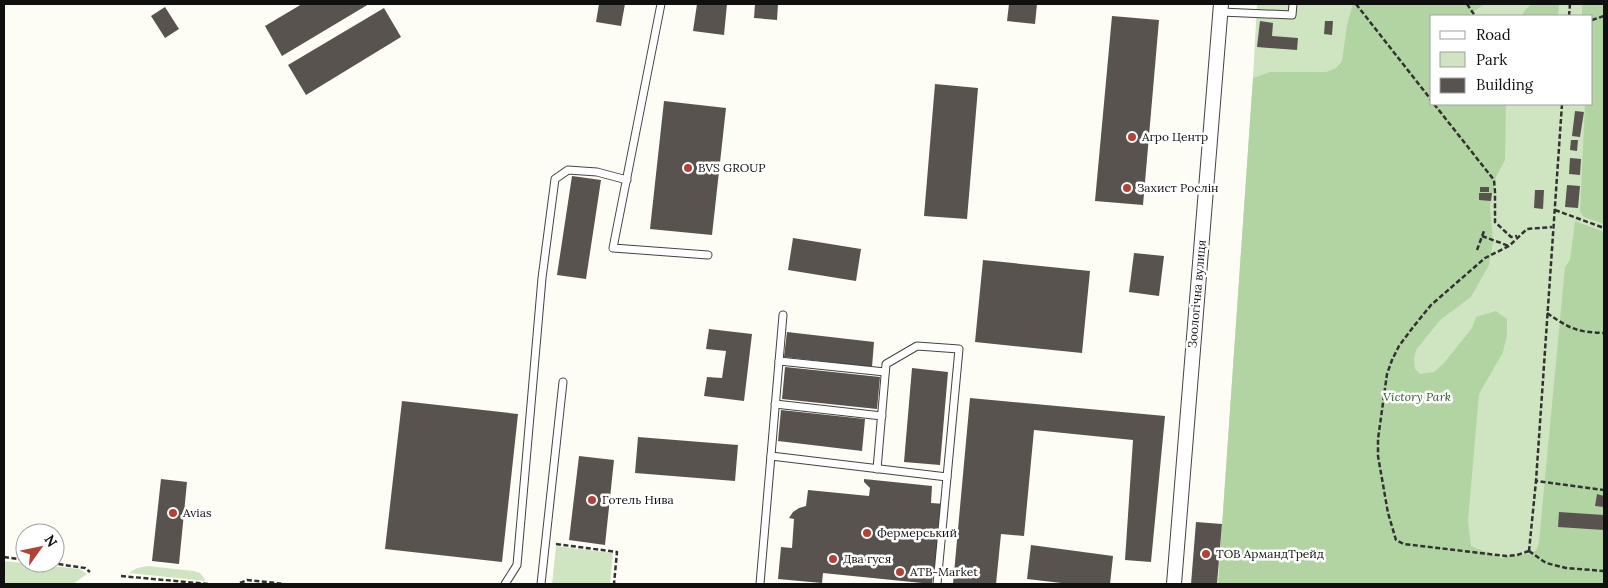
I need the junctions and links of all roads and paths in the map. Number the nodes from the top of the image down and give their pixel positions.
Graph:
1 (661, 4) edge
2 (1293, 4) edge
3 (1356, 4) edge
4 (1467, 4) edge
5 (1221, 8) edge
6 (1474, 15) edge
7 (1430, 98) edge
8 (1435, 105) edge
9 (1562, 105) edge
10 (627, 180) junction
11 (1555, 210) junction
12 (1552, 227) junction
13 (1604, 228) edge
14 (1484, 231) dead end
15 (1482, 236) junction
16 (1518, 236) junction
17 (1509, 246) junction
18 (1477, 250) dead end
19 (708, 255) dead end
20 (1547, 313) junction
21 (783, 315) dead end
22 (1604, 333) edge
23 (779, 361) junction
24 (885, 372) junction
25 (563, 382) dead end
26 (775, 404) junction
27 (882, 416) junction
28 (771, 456) junction
29 (877, 468) junction
30 (947, 477) junction
31 (1536, 481) junction
32 (1604, 490) edge
33 (546, 543) junction
34 (1530, 551) junction
35 (65, 565) edge
36 (1604, 571) edge
37 (90, 572) dead end
38 (121, 576) dead end
39 (240, 583) edge
40 (208, 584) edge
41 (285, 584) edge
42 (505, 584) edge
43 (541, 584) edge
44 (614, 584) edge
45 (760, 584) edge
46 (937, 584) edge
47 (1174, 584) edge

1 - 10 lane
2 - 5 lane
3 - 7 path
4 - 6 path
5 - 47 street, Зоологічна вулиця
8 - 16 path
9 - 11 path
10 - 19 lane
10 - 42 lane
11 - 12 path
11 - 13 path
12 - 16 path
12 - 20 path
14 - 15 path
15 - 17 path
15 - 18 path
16 - 17 path
17 - 34 path
20 - 22 path
20 - 31 path
21 - 23 lane
23 - 24 lane
23 - 26 lane
24 - 27 lane
24 - 30 lane
25 - 33 lane
26 - 27 lane
26 - 28 lane
27 - 29 lane
28 - 29 lane
28 - 45 lane
29 - 30 lane
30 - 46 lane
31 - 32 path
31 - 34 path
33 - 43 lane
33 - 44 path
34 - 36 path
35 - 37 path
38 - 40 path
39 - 41 path

